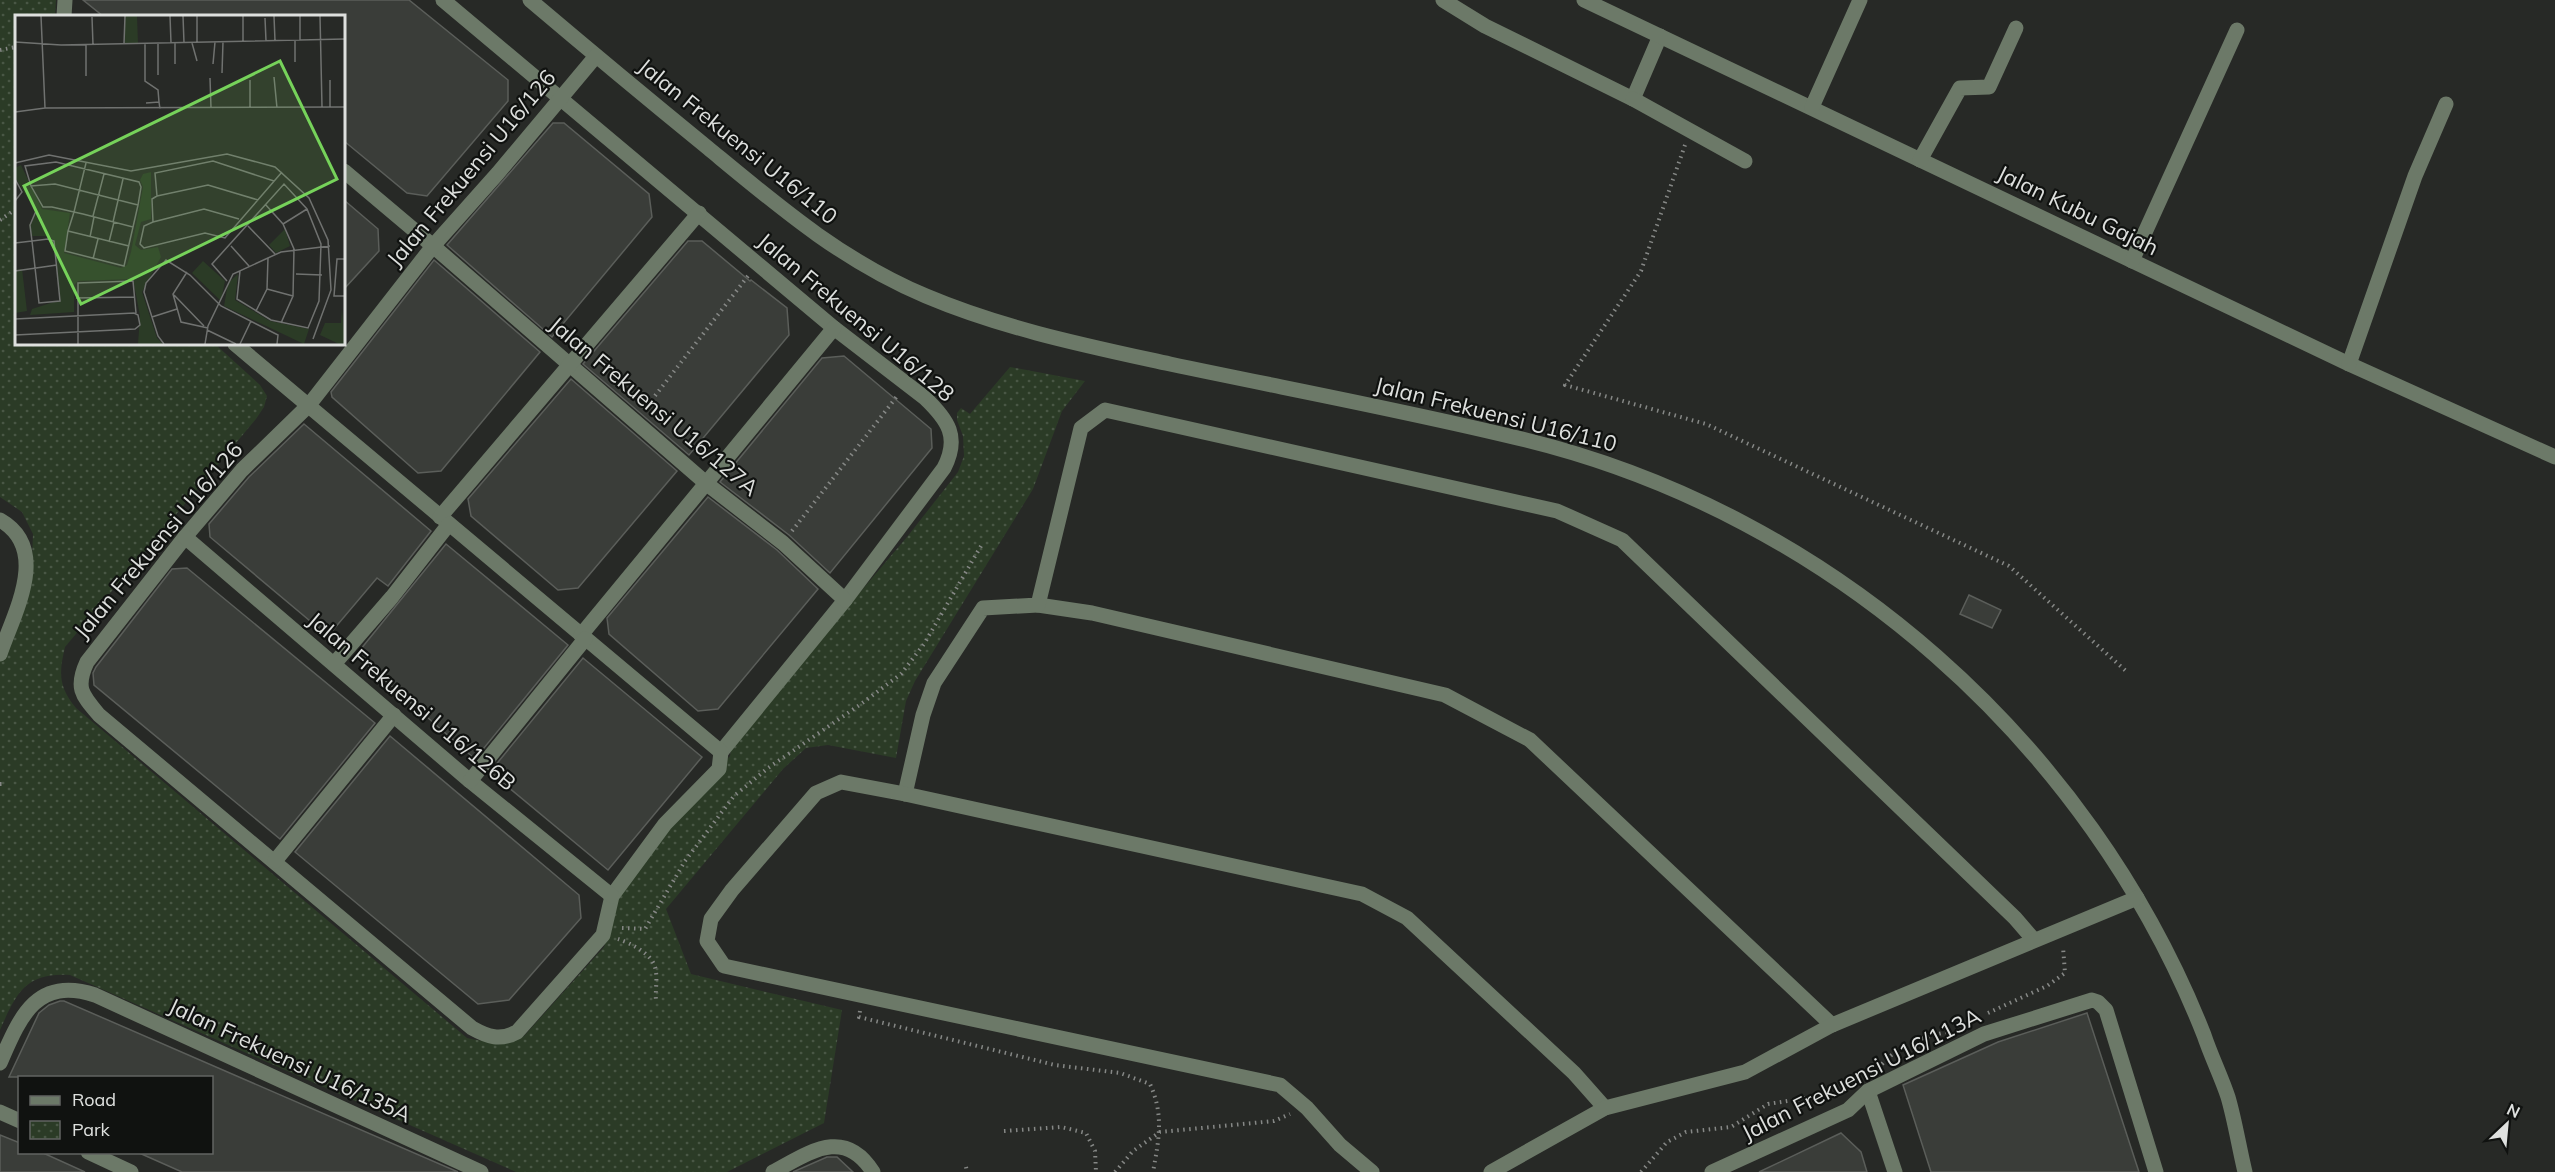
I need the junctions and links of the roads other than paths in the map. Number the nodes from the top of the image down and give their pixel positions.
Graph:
1 (65, 0) edge
2 (442, 0) edge
3 (530, 0) edge
4 (1443, 0) edge
5 (1584, 0) edge
6 (1860, 0) edge
7 (64, 15) edge
8 (2016, 28) dead end
9 (2237, 30) dead end
10 (1660, 36) junction
11 (596, 56) junction
12 (560, 98) junction
13 (1633, 99) junction
14 (2446, 104) dead end
15 (1812, 107) junction
16 (1920, 160) junction
17 (1745, 161) dead end
18 (345, 172) edge
19 (699, 213) junction
20 (433, 246) junction
21 (2132, 261) junction
22 (834, 328) junction
23 (236, 345) edge
24 (570, 364) junction
25 (2349, 364) junction
26 (309, 405) junction
27 (2555, 457) edge
28 (707, 484) junction
29 (0, 520) edge
30 (445, 521) junction
31 (185, 537) junction
32 (845, 600) junction
33 (1038, 605) junction
34 (583, 637) junction
35 (0, 654) edge
36 (334, 664) junction
37 (394, 715) junction
38 (721, 752) junction
39 (470, 781) junction
40 (905, 794) junction
41 (275, 861) junction
42 (612, 896) junction
43 (2138, 898) junction
44 (2034, 940) junction
45 (1832, 1025) junction
46 (0, 1063) edge
47 (1869, 1090) junction
48 (1605, 1108) junction
49 (0, 1112) edge
50 (18, 1120) edge
51 (92, 1154) edge
52 (131, 1172) edge
53 (481, 1172) edge
54 (773, 1172) edge
55 (873, 1172) edge
56 (1372, 1172) edge
57 (1491, 1172) edge
58 (1712, 1172) edge
59 (1895, 1172) edge
60 (2156, 1172) edge
61 (2245, 1172) edge

1 - 7 street
2 - 12 street, Jalan Frekuensi U16/128
3 - 11 street, Jalan Frekuensi U16/110
4 - 13 street
5 - 10 street, Jalan Kubu Gajah
6 - 15 street
8 - 16 street
9 - 21 street
10 - 13 street
10 - 15 street, Jalan Kubu Gajah
11 - 12 street, Jalan Frekuensi U16/126
11 - 43 street, Jalan Frekuensi U16/110
12 - 19 street, Jalan Frekuensi U16/128
12 - 20 street, Jalan Frekuensi U16/126
13 - 17 street
14 - 25 street
15 - 16 street, Jalan Kubu Gajah
16 - 21 street, Jalan Kubu Gajah
18 - 20 street, Jalan Frekuensi U16/127A
19 - 22 street, Jalan Frekuensi U16/128
19 - 24 street
20 - 24 street, Jalan Frekuensi U16/127A
20 - 26 street, Jalan Frekuensi U16/126
21 - 25 street, Jalan Kubu Gajah
22 - 28 street
22 - 32 street, Jalan Frekuensi U16/128
23 - 26 street
24 - 28 street, Jalan Frekuensi U16/127A
24 - 30 street
25 - 27 street, Jalan Kubu Gajah
26 - 30 street
26 - 31 street, Jalan Frekuensi U16/126
28 - 32 street, Jalan Frekuensi U16/127A
28 - 34 street
29 - 35 street
30 - 34 street
30 - 36 street
31 - 36 street, Jalan Frekuensi U16/126B
31 - 41 street, Jalan Frekuensi U16/126
32 - 38 street, Jalan Frekuensi U16/128
33 - 40 street
33 - 44 street
33 - 45 street
34 - 38 street
34 - 39 street
36 - 37 street, Jalan Frekuensi U16/126B
37 - 39 street, Jalan Frekuensi U16/126B
37 - 41 street
38 - 42 street, Jalan Frekuensi U16/128
39 - 42 street, Jalan Frekuensi U16/126B
40 - 48 street
40 - 56 street
41 - 42 street, Jalan Frekuensi U16/126
43 - 44 street
43 - 61 street, Jalan Frekuensi U16/110
44 - 45 street
45 - 48 street
46 - 53 street, Jalan Frekuensi U16/135A
47 - 58 street, Jalan Frekuensi U16/113A
47 - 59 street
47 - 60 street, Jalan Frekuensi U16/113A
48 - 57 street
49 - 50 street
51 - 52 street
54 - 55 street

